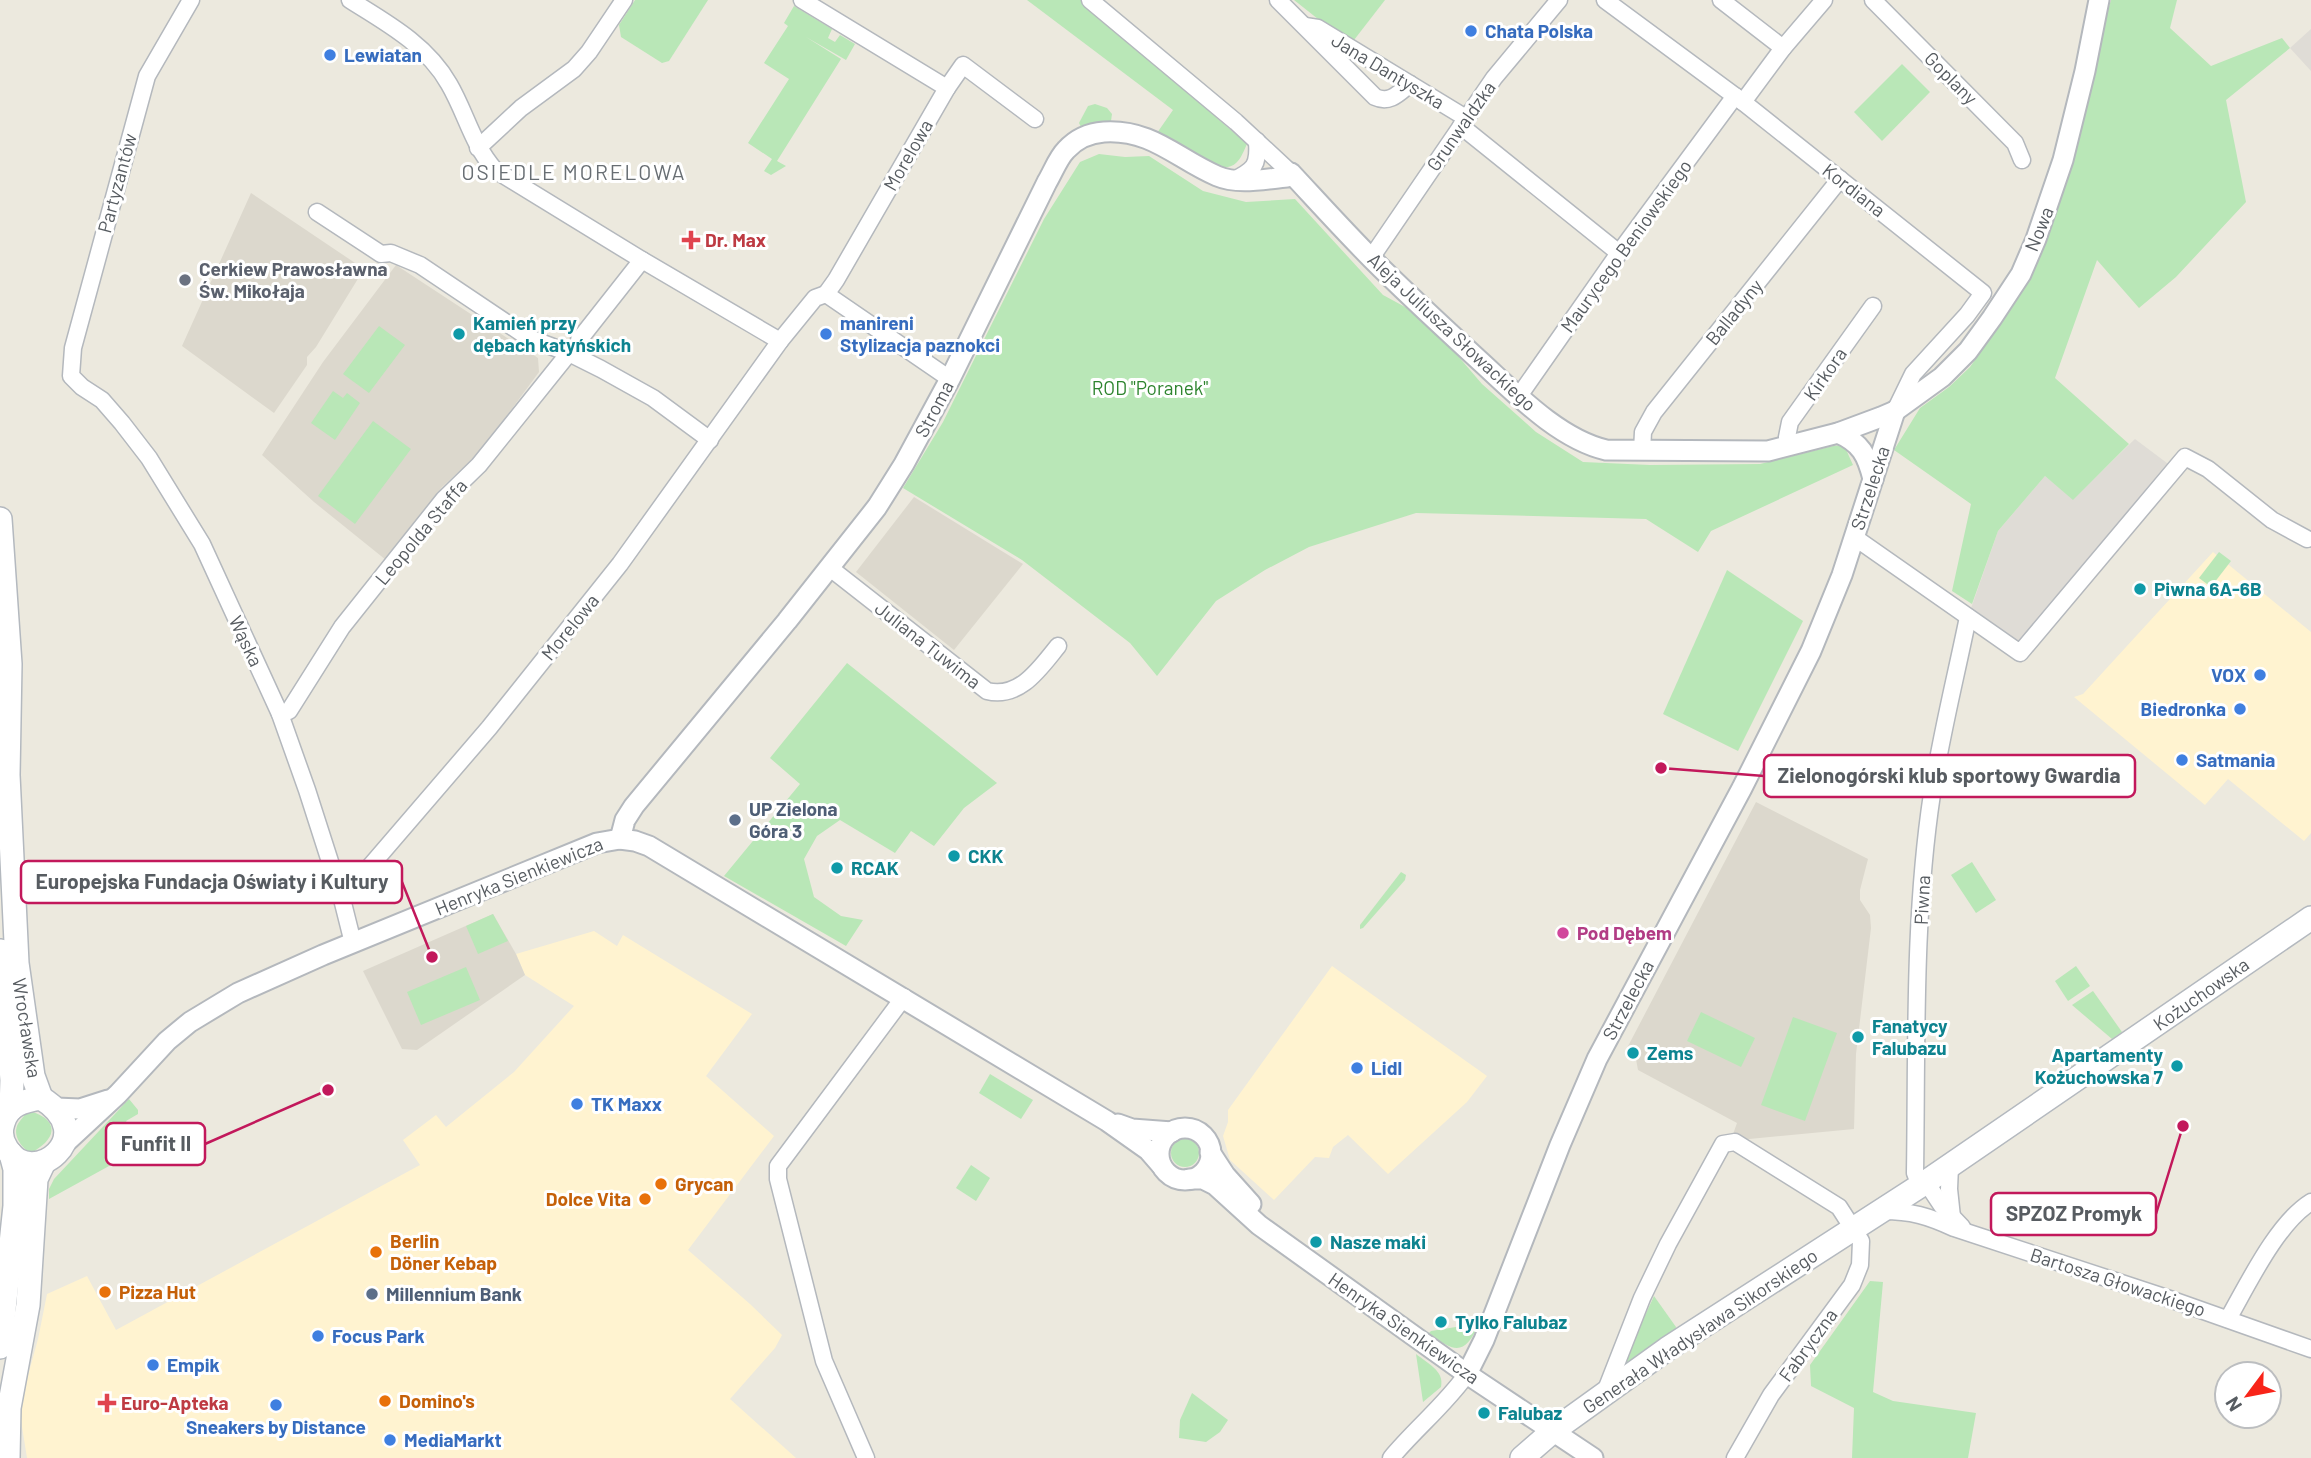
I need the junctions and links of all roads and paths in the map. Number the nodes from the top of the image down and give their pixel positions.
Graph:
1 (191, 0) edge
2 (350, 0) edge
3 (624, 0) edge
4 (802, 0) edge
5 (1090, 0) edge
6 (1278, 0) edge
7 (1559, 0) edge
8 (1605, 0) edge
9 (1721, 0) edge
10 (1824, 0) edge
11 (1873, 0) edge
12 (2099, 0) edge
13 (1305, 26) junction
14 (1783, 48) junction
15 (1410, 84) junction
16 (947, 88) junction
17 (1739, 99) junction
18 (1035, 119) dead end
19 (1464, 122) junction
20 (1257, 141) junction
21 (478, 148) junction
22 (2022, 160) dead end
23 (1291, 173) junction
24 (1840, 179) junction
25 (1232, 181) junction
26 (317, 212) dead end
27 (1619, 253) junction
28 (1371, 258) junction
29 (642, 261) junction
30 (826, 294) junction
31 (1873, 306) dead end
32 (780, 341) junction
33 (574, 346) junction
34 (71, 376) joint
35 (950, 379) junction
36 (1519, 396) junction
37 (1895, 411) junction
38 (1838, 433) junction
39 (710, 440) junction
40 (1788, 446) junction
41 (1642, 452) junction
42 (1873, 480) junction
43 (0, 519) edge
44 (1854, 537) junction
45 (2307, 539) dead end
46 (830, 568) junction
47 (6, 590) junction
48 (0, 612) edge
49 (1968, 617) junction
50 (1058, 646) dead end
51 (5, 657) edge
52 (280, 714) junction
53 (620, 839) junction
54 (342, 899) junction
55 (2311, 918) edge
56 (8, 939) edge
57 (352, 943) junction
58 (904, 997) junction
59 (118, 1094) junction
60 (49, 1103) junction
61 (11, 1109) junction
62 (1107, 1121) junction
63 (1172, 1132) junction
64 (63, 1145) junction
65 (1210, 1152) junction
66 (11, 1154) junction
67 (44, 1162) junction
68 (1161, 1165) junction
69 (1950, 1166) junction
70 (1189, 1180) junction
71 (1920, 1186) junction
72 (2311, 1202) edge
73 (7, 1206) edge
74 (1882, 1211) junction
75 (1952, 1217) junction
76 (1934, 1219) junction
77 (1853, 1230) junction
78 (1966, 1232) junction
79 (1286, 1244) junction
80 (2228, 1319) junction
81 (0, 1347) edge
82 (2311, 1349) edge
83 (1467, 1374) junction
84 (1604, 1395) junction
85 (1553, 1431) junction
86 (8, 1458) edge
87 (866, 1458) edge
88 (1391, 1458) edge
89 (1522, 1458) edge
90 (1593, 1458) edge
91 (1735, 1458) edge

1 - 34 street, Partyzantów
2 - 21 street
3 - 21 street
4 - 16 street
5 - 20 street, Aleja Juliusza Słowackiego
6 - 13 street, Jana Dantyszka
7 - 19 street, Grunwaldzka
8 - 17 street, Kordiana
9 - 14 street
10 - 14 street, Maurycego Beniowskiego
11 - 22 street, Goplany
12 - 37 street, Nowa
13 - 15 street, Jana Dantyszka
13 - 15 street
14 - 17 street, Maurycego Beniowskiego
15 - 19 street, Jana Dantyszka
16 - 18 street, Morelowa
16 - 30 street, Morelowa
17 - 24 street, Kordiana
17 - 27 street, Maurycego Beniowskiego
19 - 27 street, Jana Dantyszka
19 - 28 street, Grunwaldzka
20 - 23 street, Aleja Juliusza Słowackiego
20 - 25 street
21 - 29 street
23 - 25 street, Stroma
23 - 28 street, Aleja Juliusza Słowackiego
24 - 37 street, Kordiana
24 - 41 street, Balladyny
25 - 35 street, Stroma
26 - 33 street
27 - 36 street, Maurycego Beniowskiego
28 - 36 street, Aleja Juliusza Słowackiego
29 - 32 street
29 - 33 street, Leopolda Staffa
30 - 32 street, Morelowa
30 - 35 street
31 - 40 street, Kirkora
32 - 39 street, Morelowa
33 - 39 street
33 - 52 street, Leopolda Staffa
34 - 52 street, Wąska
35 - 46 street, Stroma
36 - 41 street, Aleja Juliusza Słowackiego
37 - 38 street, Aleja Juliusza Słowackiego
37 - 42 street, Strzelecka
38 - 40 street, Aleja Juliusza Słowackiego
38 - 42 street
39 - 54 street, Morelowa
40 - 41 street, Aleja Juliusza Słowackiego
42 - 44 street, Strzelecka
43 - 47 main road, Wrocławska
44 - 49 street
44 - 83 street, Strzelecka
45 - 49 street
46 - 50 street, Juliana Tuwima
46 - 53 street, Stroma
47 - 48 street, Wrocławska
47 - 51 main road, Wrocławska
49 - 71 street, Piwna
51 - 56 main road, Wrocławska
52 - 54 street, Wąska
53 - 57 street, Henryka Sienkiewicza
53 - 58 street, Henryka Sienkiewicza
54 - 57 street, Wąska
55 - 69 main road, Kożuchowska
56 - 60 main road, Wrocławska
56 - 61 main road, Wrocławska
57 - 59 street, Henryka Sienkiewicza
58 - 62 street, Henryka Sienkiewicza
58 - 87 street
59 - 60 street, Henryka Sienkiewicza
59 - 64 street, Henryka Sienkiewicza
60 - 61 main road
60 - 64 main road
61 - 66 main road
62 - 63 street, Henryka Sienkiewicza
62 - 68 street, Henryka Sienkiewicza
63 - 65 street
63 - 68 street
64 - 67 main road
65 - 70 street
65 - 79 street, Henryka Sienkiewicza
66 - 67 main road
66 - 73 main road
67 - 86 main road
68 - 70 street
69 - 71 main road, Kożuchowska
69 - 75 street
70 - 79 street, Henryka Sienkiewicza
71 - 74 main road, Kożuchowska
71 - 75 street
71 - 76 street
72 - 80 street
73 - 81 main road
74 - 76 street, Bartosza Głowackiego
74 - 77 main road, Generała Władysława Sikorskiego
75 - 78 street
76 - 78 street, Bartosza Głowackiego
77 - 84 main road, Generała Władysława Sikorskiego
77 - 84 street
77 - 91 street, Fabryczna
78 - 80 street, Bartosza Głowackiego
79 - 83 street, Henryka Sienkiewicza
80 - 82 street, Bartosza Głowackiego
83 - 85 street, Henryka Sienkiewicza
83 - 88 street, Strzelecka
84 - 85 main road, Generała Władysława Sikorskiego
85 - 89 main road, Generała Władysława Sikorskiego
85 - 90 street, Henryka Sienkiewicza

